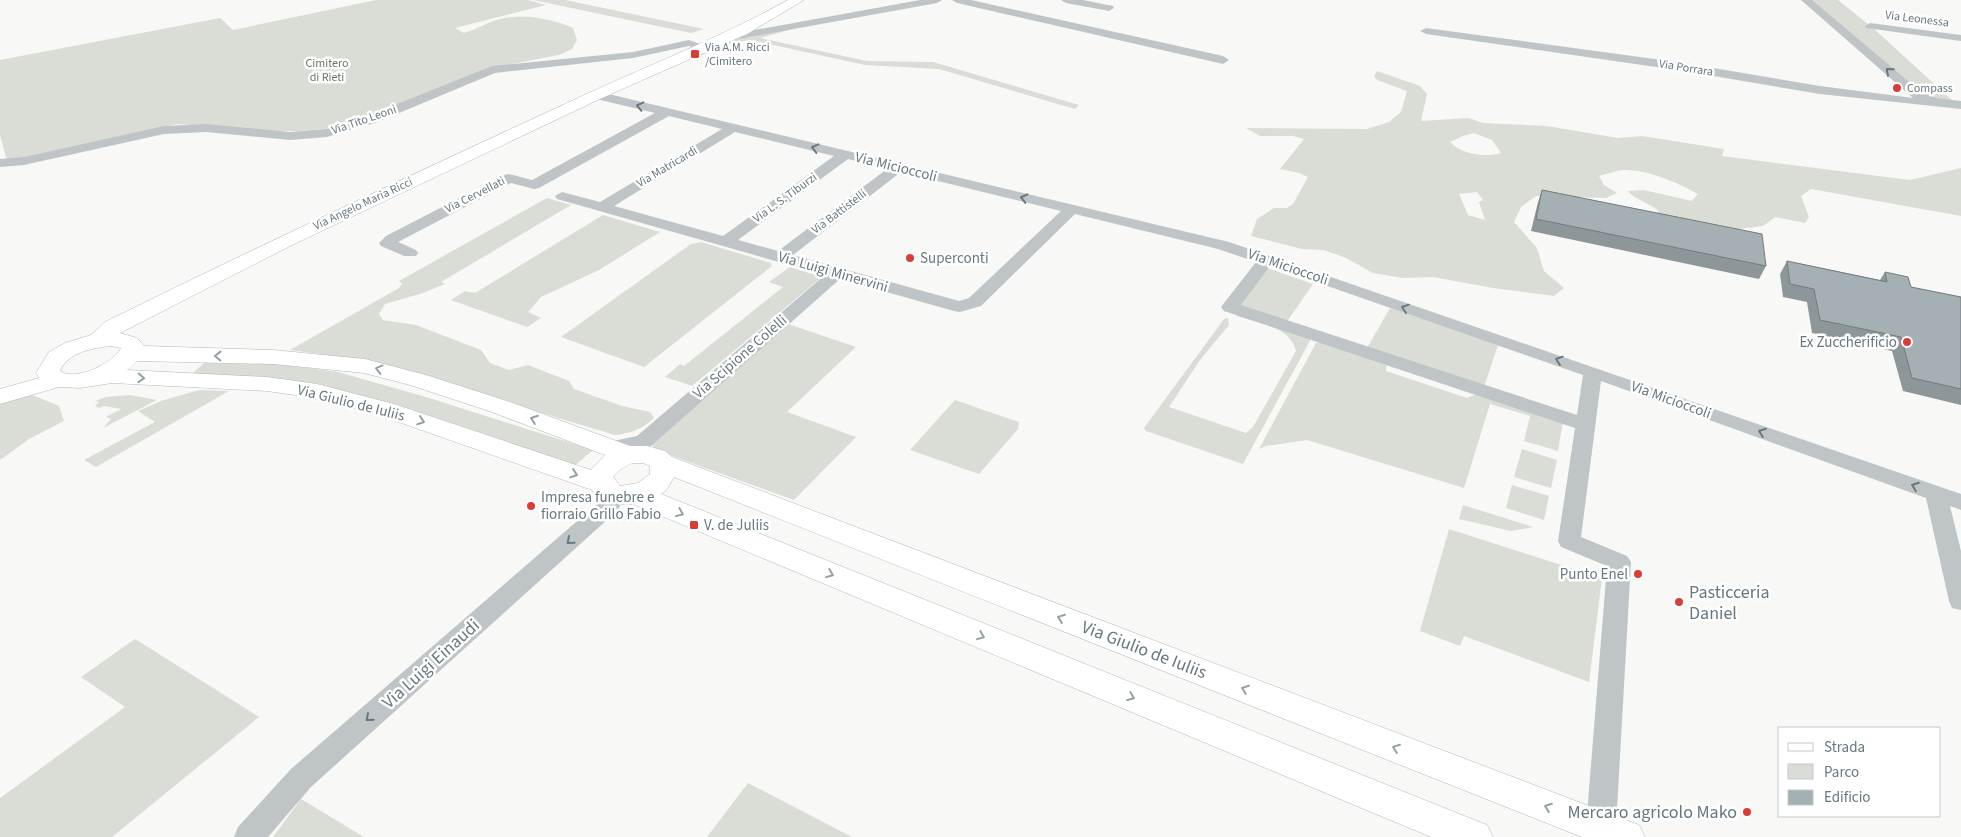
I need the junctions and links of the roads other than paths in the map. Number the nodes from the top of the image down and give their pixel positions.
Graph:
1 (798, 0) edge
2 (937, 0) edge
3 (957, 0) edge
4 (1066, 0) edge
5 (1806, 0) edge
6 (1109, 8) dead end
7 (751, 25) junction
8 (790, 26) junction
9 (1870, 26) dead end
10 (1426, 31) dead end
11 (1961, 38) edge
12 (724, 40) junction
13 (689, 43) junction
14 (705, 43) junction
15 (633, 54) junction
16 (662, 59) junction
17 (677, 60) junction
18 (1224, 60) dead end
19 (634, 78) junction
20 (596, 95) junction
21 (1945, 103) junction
22 (1961, 105) edge
23 (667, 112) junction
24 (732, 128) junction
25 (845, 155) junction
26 (0, 163) edge
27 (898, 168) junction
28 (562, 196) dead end
29 (602, 207) junction
30 (1071, 210) junction
31 (725, 242) junction
32 (410, 253) dead end
33 (780, 257) junction
34 (1266, 260) junction
35 (837, 273) junction
36 (99, 340) junction
37 (132, 353) junction
38 (1593, 372) junction
39 (54, 373) junction
40 (92, 377) junction
41 (0, 387) edge
42 (0, 397) edge
43 (1586, 424) junction
44 (639, 452) junction
45 (615, 490) junction
46 (1936, 494) junction
47 (1961, 502) edge
48 (1961, 601) edge
49 (1614, 832) edge
50 (249, 837) edge
51 (1474, 837) edge

1 - 7 main road
2 - 8 street, Via Angelo Maria Ricci
3 - 18 street
4 - 6 street
21 -> 5 street, Via Porrara
7 - 8 street, Via Angelo Maria Ricci
7 - 12 main road, Via Angelo Maria Ricci
7 - 14 main road, Via Angelo Maria Ricci
8 - 12 street, Via Angelo Maria Ricci
9 - 11 street, Via Leonessa
10 - 21 street, Via Porrara
12 - 14 main road, Via Angelo Maria Ricci
13 - 14 main road, Via Angelo Maria Ricci
13 - 15 street, Via Tito Leoni
13 - 16 main road, Via Angelo Maria Ricci
14 - 17 main road, Via Angelo Maria Ricci
15 - 16 street, Via Tito Leoni
15 - 26 street, Via Tito Leoni
16 - 17 street, Via Tito Leoni
16 - 19 main road, Via Angelo Maria Ricci
17 - 19 main road, Via Angelo Maria Ricci
19 - 20 main road, Via Angelo Maria Ricci
23 -> 20 street, Via Micioccoli
20 - 36 main road, Via Angelo Maria Ricci
21 - 22 street, Via Porrara
23 - 24 street, Via Micioccoli
23 - 32 street, Via Cervellati
25 -> 24 street, Via Micioccoli
24 - 29 street, Via Matricardi
25 - 27 street, Via Micioccoli
25 - 31 street, Via L. S. Tiburzi
30 -> 27 street, Via Micioccoli
27 - 33 street, Via Battistelli
28 - 29 street, Via Luigi Minervini
29 - 31 street, Via Luigi Minervini
30 - 34 street, Via Micioccoli
30 - 35 street, Via Luigi Minervini
31 - 33 street, Via Luigi Minervini
33 - 35 street, Via Luigi Minervini
38 -> 34 street, Via Micioccoli
34 - 43 street
35 - 44 street, Via Scipione Colelli
36 - 37 main road
36 - 39 main road
37 - 40 main road
44 -> 37 main road, Via Giulio de Iuliis
38 - 43 street
46 -> 38 street, Via Micioccoli
39 - 40 main road
39 - 41 main road
39 - 42 main road
40 -> 45 main road, Via Giulio de Iuliis
43 - 49 street
44 - 45 main road
44 - 45 main road
49 -> 44 main road, Via Giulio de Iuliis
45 -> 50 street, Via Luigi Einaudi
45 -> 51 main road, Via Giulio de Iuliis
46 - 47 street, Via Micioccoli
46 - 48 street

